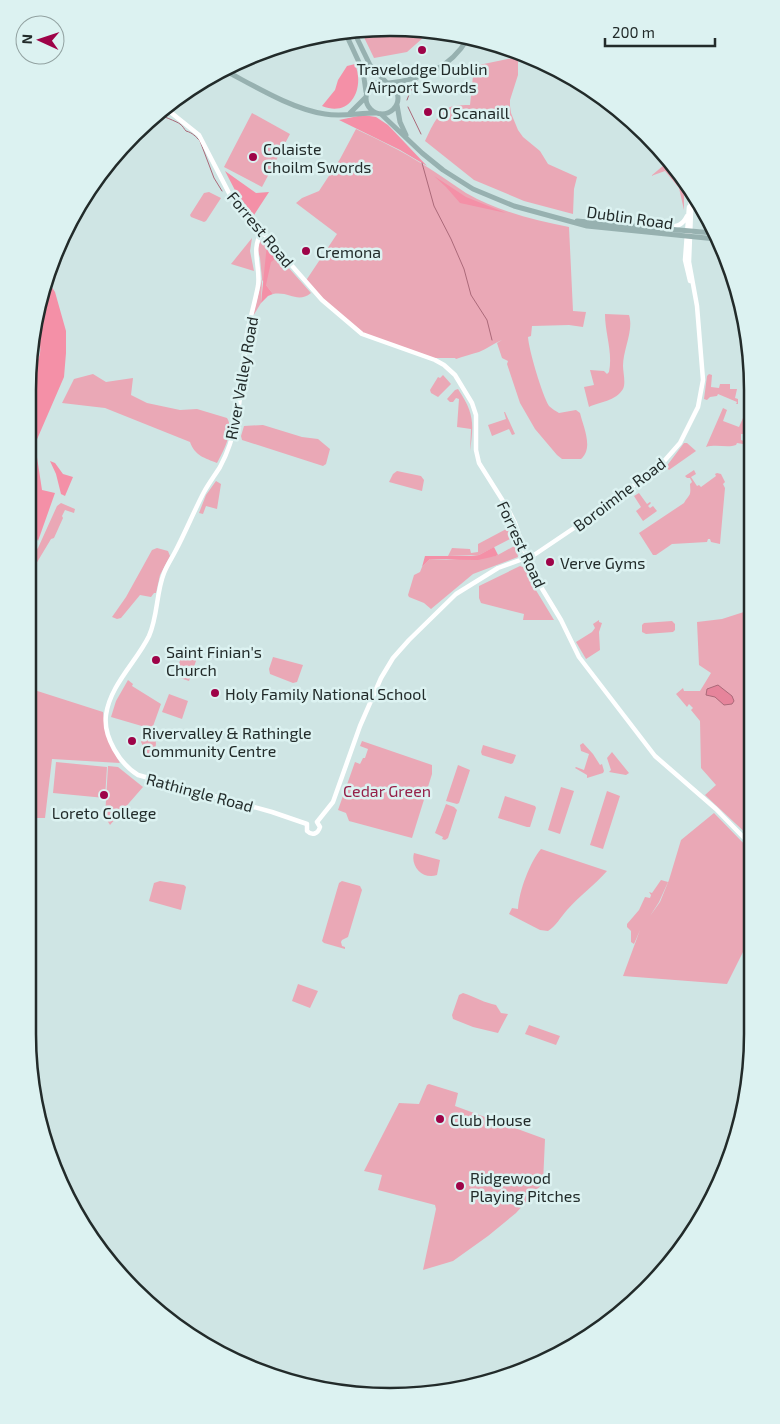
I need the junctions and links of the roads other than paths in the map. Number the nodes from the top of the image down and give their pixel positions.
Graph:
1 (357, 38) edge
2 (348, 39) edge
3 (464, 44) edge
4 (232, 74) edge
5 (401, 82) junction
6 (388, 83) junction
7 (398, 95) junction
8 (366, 96) junction
9 (397, 105) junction
10 (171, 112) edge
11 (350, 113) junction
12 (375, 113) junction
13 (381, 114) junction
14 (407, 138) junction
15 (690, 203) edge
16 (691, 204) edge
17 (688, 211) junction
18 (571, 221) junction
19 (663, 228) junction
20 (262, 232) junction
21 (707, 233) edge
22 (688, 234) junction
23 (709, 238) edge
24 (527, 558) junction
25 (157, 600) joint
26 (317, 822) junction
27 (307, 824) junction
28 (744, 838) edge

1 - 6 main road
2 - 8 main road
3 - 5 main road
4 - 11 main road
5 - 6 main road
5 - 7 main road
6 - 7 main road
6 - 8 main road
7 - 9 main road
8 - 11 main road
8 - 12 main road
9 - 13 main road
9 - 14 main road
10 - 20 street, Forrest Road
11 - 12 main road
12 - 13 main road
13 - 14 main road, Dublin Road
14 - 18 main road, Dublin Road
15 - 17 street
16 - 22 street
17 - 19 street
17 - 22 street
18 - 19 main road, Dublin Road
18 - 22 main road, Dublin Road
19 - 22 main road, Dublin Road
20 - 24 street, Forrest Road
20 - 25 street, River Valley Road
21 - 22 main road
22 - 23 main road
22 - 24 street, Boroimhe Road
24 - 26 street
24 - 28 street, Forrest Road
25 - 27 street, Rathingle Road
26 - 27 street
26 - 27 street

